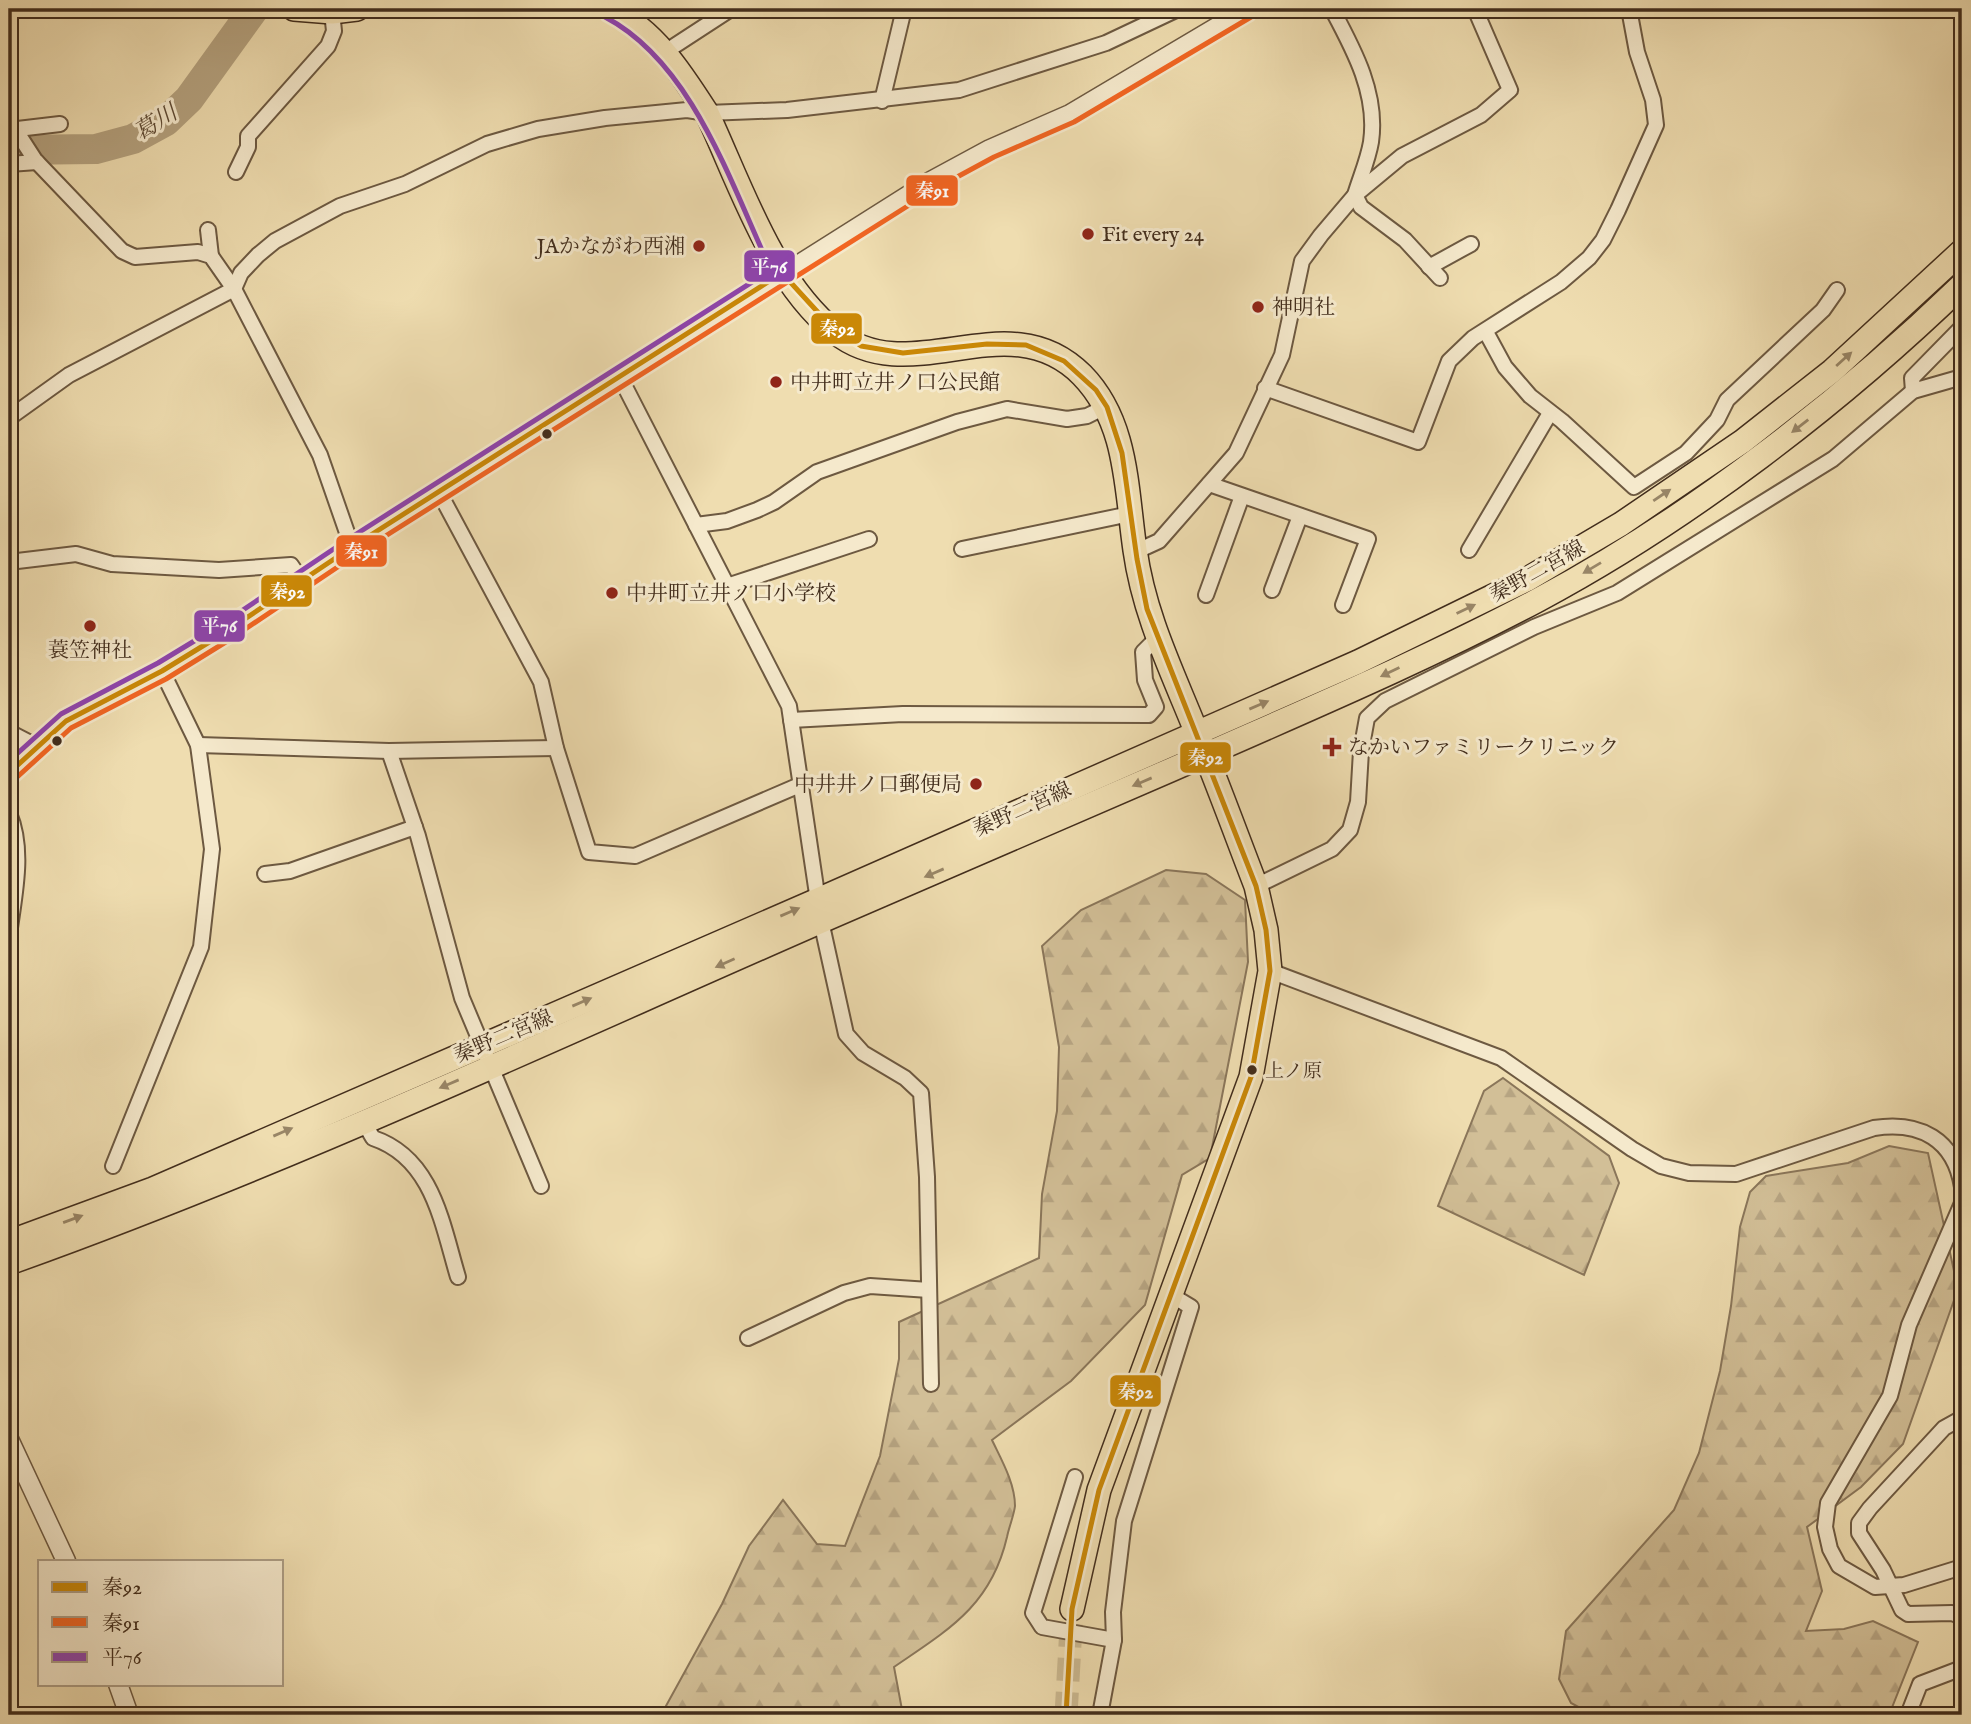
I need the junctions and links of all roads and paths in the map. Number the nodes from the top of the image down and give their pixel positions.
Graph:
1 (294, 9) edge
2 (357, 9) edge
3 (609, 9) edge
4 (731, 9) edge
5 (904, 9) edge
6 (1178, 9) edge
7 (1247, 9) edge
8 (1332, 9) edge
9 (1475, 9) edge
10 (1629, 9) edge
11 (332, 12) junction
12 (665, 52) junction
13 (882, 101) junction
14 (707, 113) junction
15 (60, 124) dead end
16 (14, 131) edge
17 (36, 160) junction
18 (9, 164) edge
19 (236, 172) dead end
20 (1354, 195) junction
21 (208, 230) dead end
22 (1471, 244) dead end
23 (1962, 251) edge
24 (211, 256) junction
25 (1429, 267) junction
26 (782, 273) junction
27 (1440, 278) dead end
28 (1962, 285) edge
29 (234, 289) junction
30 (1837, 290) dead end
31 (1962, 327) edge
32 (1486, 332) junction
33 (620, 377) junction
34 (1962, 377) edge
35 (1265, 388) junction
36 (1913, 391) junction
37 (1107, 406) junction
38 (1550, 413) junction
39 (9, 418) edge
40 (1209, 484) junction
41 (439, 492) junction
42 (1242, 496) junction
43 (1130, 514) junction
44 (1300, 516) junction
45 (696, 525) junction
46 (869, 539) dead end
47 (352, 547) junction
48 (962, 549) dead end
49 (1469, 550) dead end
50 (1135, 552) junction
51 (9, 562) edge
52 (302, 581) junction
53 (727, 586) junction
54 (1272, 590) dead end
55 (1206, 594) dead end
56 (1343, 604) dead end
57 (1157, 638) junction
58 (162, 671) junction
59 (791, 720) junction
60 (9, 732) edge
61 (1197, 732) junction
62 (198, 745) junction
63 (36, 746) junction
64 (556, 748) junction
65 (389, 751) junction
66 (1205, 755) junction
67 (9, 773) edge
68 (802, 784) junction
69 (9, 813) edge
70 (415, 827) junction
71 (265, 874) dead end
72 (1256, 886) junction
73 (820, 910) junction
74 (9, 936) edge
75 (1270, 971) junction
76 (488, 1055) junction
77 (363, 1121) junction
78 (113, 1166) dead end
79 (541, 1186) dead end
80 (1962, 1187) edge
81 (1962, 1203) edge
82 (9, 1242) edge
83 (9, 1263) edge
84 (458, 1277) dead end
85 (929, 1290) junction
86 (1171, 1295) junction
87 (748, 1338) dead end
88 (931, 1384) dead end
89 (1962, 1418) edge
90 (9, 1439) edge
91 (1075, 1477) dead end
92 (66, 1560) edge
93 (1962, 1567) edge
94 (1892, 1587) junction
95 (1072, 1609) tunnel mouth
96 (1962, 1617) edge
97 (1114, 1640) junction
98 (1962, 1668) edge
99 (119, 1686) edge
100 (129, 1715) edge
101 (1100, 1715) edge
102 (1908, 1715) edge

1 - 11 main road
2 - 11 main road
3 - 12 main road
4 - 12 street
5 - 13 street
6 - 13 street
7 - 26 street
8 - 20 street
9 - 20 street
10 - 32 street
11 - 19 street
12 - 14 main road
13 - 14 street
14 - 26 main road
14 - 29 street
15 - 16 street
16 - 17 street
17 - 18 street
17 - 24 street
20 - 25 street
20 - 35 street
21 - 24 street
22 - 25 street
61 -> 23 main road, 秦野二宮線
24 - 29 street
25 - 27 street
26 - 33 street
26 - 37 main road
28 -> 66 main road, 秦野二宮線
29 - 39 street
29 - 47 street
30 - 38 street
31 - 36 street
32 - 35 street
32 - 38 street
33 - 41 street
33 - 45 street
34 - 36 street
35 - 40 street
36 - 72 street
37 - 43 main road
37 - 45 street
38 - 49 street
40 - 42 street
40 - 50 street
41 - 47 street
41 - 64 street
42 - 44 street
42 - 55 street
43 - 48 street
43 - 50 main road
44 - 54 street
44 - 56 street
45 - 53 street
46 - 53 street
47 - 52 street
50 - 57 main road
51 - 52 street
52 - 58 street
53 - 59 street
57 - 59 street
57 - 61 main road
58 - 62 street
58 - 63 street
59 - 68 street
60 - 63 street
61 - 66 main road
61 - 73 main road, 秦野二宮線
62 - 65 street
62 - 78 street
63 - 67 street
64 - 65 street
64 - 68 street
65 - 70 street
66 - 72 main road
66 -> 73 main road, 秦野二宮線
68 - 73 street
69 - 74 street
70 - 71 street
70 - 76 street
72 - 75 main road
73 - 76 main road, 秦野二宮線
73 - 85 street
75 - 80 street
75 - 86 main road
76 -> 77 main road, 秦野二宮線
76 - 79 street
82 -> 76 main road, 秦野二宮線
77 - 83 main road, 秦野二宮線
77 - 84 street
81 - 94 street
85 - 87 street
85 - 88 street
86 - 95 main road
86 - 97 street
89 - 94 street
90 - 92 street
91 - 97 street
93 - 94 street
94 - 96 street
97 - 101 street
98 - 102 street
99 - 100 street

